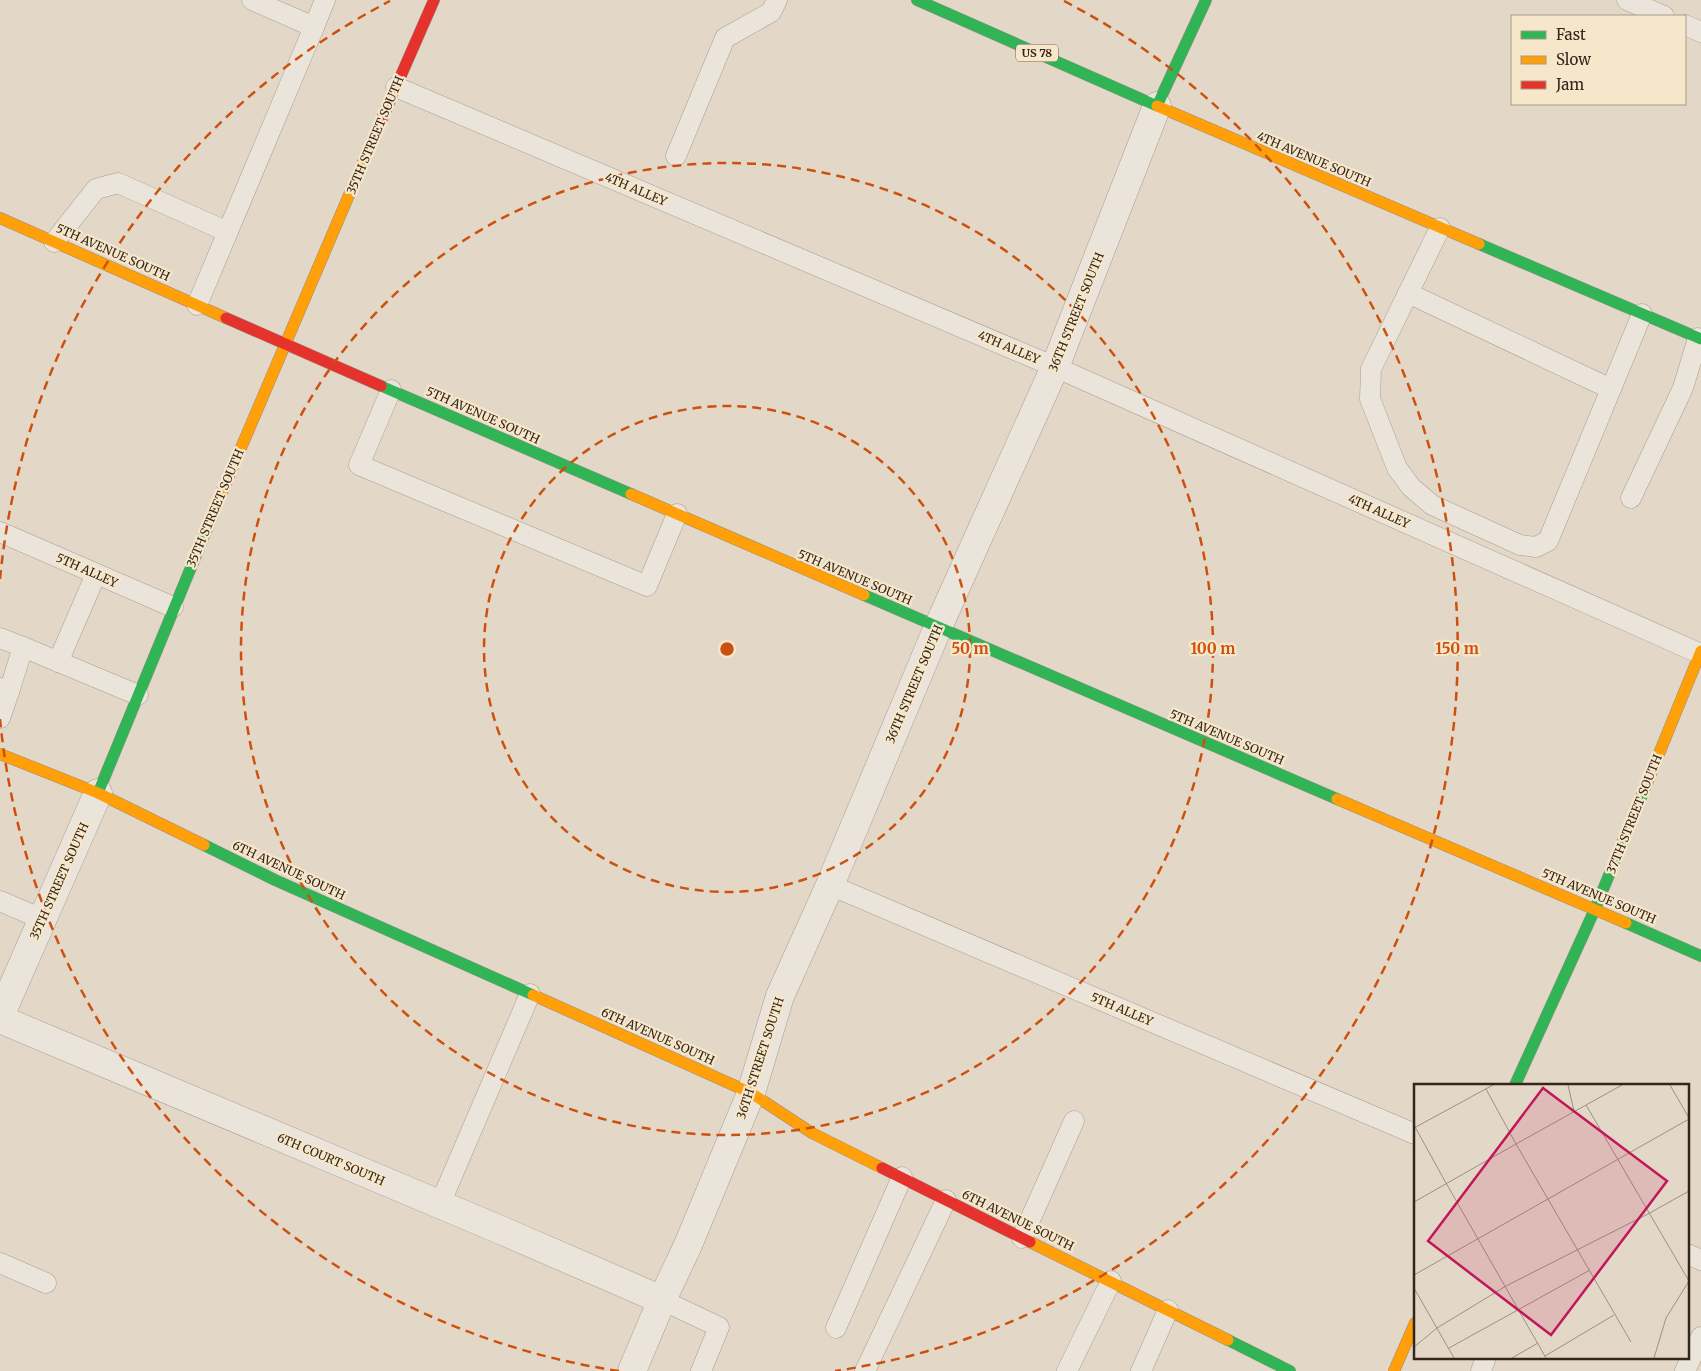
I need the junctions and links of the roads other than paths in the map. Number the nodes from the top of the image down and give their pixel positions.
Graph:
1 (252, 0) edge
2 (325, 0) edge
3 (434, 0) edge
4 (777, 0) edge
5 (917, 0) edge
6 (1206, 0) edge
7 (1627, 0) edge
8 (1662, 15) edge
9 (1686, 25) edge
10 (314, 27) junction
11 (1701, 32) edge
12 (396, 87) junction
13 (1157, 106) junction
14 (676, 156) dead end
15 (0, 218) edge
16 (1440, 228) junction
17 (228, 232) junction
18 (54, 242) junction
19 (1408, 293) junction
20 (197, 305) junction
21 (1642, 314) junction
22 (1700, 337) edge
23 (284, 344) junction
24 (1054, 367) junction
25 (1611, 389) junction
26 (391, 390) junction
27 (1631, 498) dead end
28 (677, 514) junction
29 (0, 532) edge
30 (96, 574) junction
31 (173, 608) junction
32 (938, 628) junction
33 (0, 638) edge
34 (23, 647) junction
35 (1701, 653) edge
36 (58, 662) junction
37 (4, 690) edge
38 (138, 695) junction
39 (0, 718) edge
40 (0, 754) edge
41 (98, 793) junction
42 (830, 884) junction
43 (0, 901) edge
44 (1595, 909) junction
45 (42, 919) junction
46 (1701, 956) edge
47 (530, 994) junction
48 (0, 1017) edge
49 (1515, 1084) edge
50 (751, 1093) junction
51 (1074, 1121) dead end
52 (1414, 1134) edge
53 (902, 1177) junction
54 (946, 1200) junction
55 (440, 1204) junction
56 (1022, 1238) junction
57 (1688, 1254) edge
58 (1701, 1260) edge
59 (0, 1263) edge
60 (1111, 1281) junction
61 (46, 1283) dead end
62 (662, 1300) junction
63 (1168, 1310) junction
64 (1414, 1325) edge
65 (836, 1328) dead end
66 (1701, 1337) edge
67 (1486, 1358) edge
68 (632, 1371) edge
69 (701, 1371) edge
70 (865, 1371) edge
71 (1067, 1371) edge
72 (1141, 1371) edge
73 (1290, 1371) edge
74 (1394, 1371) edge
75 (1481, 1371) edge
76 (1685, 1371) edge

1 - 10 lane
2 - 10 lane
3 - 12 street, 35TH STREET SOUTH
4 - 14 lane
5 - 13 street, 4TH AVENUE SOUTH / US 78
6 - 13 street, 36TH STREET SOUTH
7 - 8 lane
9 - 11 lane
10 - 17 lane
12 - 23 street, 35TH STREET SOUTH
12 - 24 lane, 4TH ALLEY
13 - 16 street, 4TH AVENUE SOUTH
13 - 24 street, 36TH STREET SOUTH
15 - 18 street, 5TH AVENUE SOUTH
16 - 19 lane
16 - 21 street, 4TH AVENUE SOUTH
17 - 18 lane
17 - 20 lane
18 - 20 street, 5TH AVENUE SOUTH
19 - 25 lane
19 - 25 lane
20 - 23 street, 5TH AVENUE SOUTH
21 - 22 street, 4TH AVENUE SOUTH
21 - 25 lane
22 - 27 lane
23 - 26 street, 5TH AVENUE SOUTH
23 - 31 street, 35TH STREET SOUTH
24 - 32 street, 36TH STREET SOUTH
24 - 35 lane, 4TH ALLEY
26 - 28 street, 5TH AVENUE SOUTH
26 - 28 lane
28 - 32 street, 5TH AVENUE SOUTH
29 - 30 lane, 5TH ALLEY
30 - 31 lane, 5TH ALLEY
30 - 36 lane
31 - 38 street, 35TH STREET SOUTH
32 - 42 street, 36TH STREET SOUTH
32 - 44 street, 5TH AVENUE SOUTH
33 - 34 lane
34 - 36 lane
34 - 37 lane
35 - 44 street, 37TH STREET SOUTH
36 - 38 lane
37 - 39 lane
38 - 41 street, 35TH STREET SOUTH
40 - 41 street, 6TH AVENUE SOUTH
41 - 45 street, 35TH STREET SOUTH
41 - 47 street, 6TH AVENUE SOUTH
42 - 50 street, 36TH STREET SOUTH
42 - 52 lane, 5TH ALLEY
43 - 45 lane
44 - 46 street, 5TH AVENUE SOUTH
44 - 49 street, 37TH STREET SOUTH
45 - 48 street, 35TH STREET SOUTH
47 - 50 street, 6TH AVENUE SOUTH
47 - 55 lane
48 - 55 street, 6TH COURT SOUTH
50 - 53 street, 6TH AVENUE SOUTH
50 - 62 street, 36TH STREET SOUTH
51 - 56 lane
53 - 54 street, 6TH AVENUE SOUTH
53 - 65 lane
54 - 56 street, 6TH AVENUE SOUTH
54 - 70 lane
55 - 62 street, 6TH COURT SOUTH
56 - 60 street, 6TH AVENUE SOUTH
57 - 58 lane
59 - 61 lane
60 - 63 street, 6TH AVENUE SOUTH
60 - 71 lane
62 - 68 street, 36TH STREET SOUTH
62 - 69 lane
63 - 72 lane
63 - 73 street, 6TH AVENUE SOUTH
64 - 74 street
66 - 76 lane
67 - 75 lane

